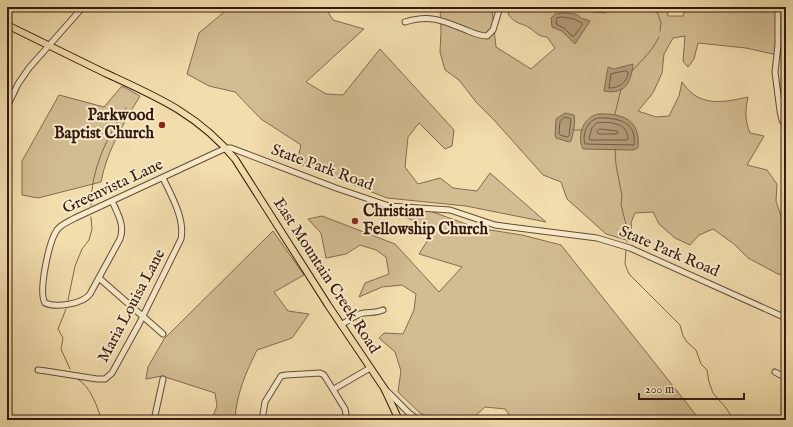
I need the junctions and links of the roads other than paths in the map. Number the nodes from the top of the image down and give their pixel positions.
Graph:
1 (83, 7) edge
2 (500, 7) edge
3 (778, 7) edge
4 (405, 22) dead end
5 (7, 25) edge
6 (49, 46) junction
7 (7, 107) edge
8 (786, 127) edge
9 (226, 148) junction
10 (163, 178) junction
11 (112, 201) junction
12 (99, 278) junction
13 (383, 310) dead end
14 (143, 315) junction
15 (786, 318) edge
16 (341, 325) junction
17 (163, 334) dead end
18 (370, 368) junction
19 (38, 370) dead end
20 (775, 372) dead end
21 (786, 378) edge
22 (163, 379) dead end
23 (384, 388) junction
24 (334, 389) junction
25 (154, 420) edge
26 (262, 420) edge
27 (347, 420) edge
28 (399, 420) edge
29 (419, 420) edge

1 - 6 street
2 - 4 street
3 - 8 street
5 - 6 main road, State Park Road
6 - 7 street
6 - 9 main road, State Park Road
9 - 10 street, Greenvista Lane
9 - 15 street, State Park Road
9 - 16 main road, East Mountain Creek Road
10 - 11 street, Greenvista Lane
10 - 14 street, Maria Louisa Lane
11 - 12 street
11 - 12 street, Greenvista Lane
12 - 14 street
13 - 16 street
14 - 17 street
14 - 19 street, Maria Louisa Lane
16 - 18 main road, East Mountain Creek Road
18 - 23 main road, East Mountain Creek Road
18 - 24 street
20 - 21 street
22 - 25 street
23 - 28 main road, East Mountain Creek Road
23 - 29 street
24 - 26 street
24 - 27 street

